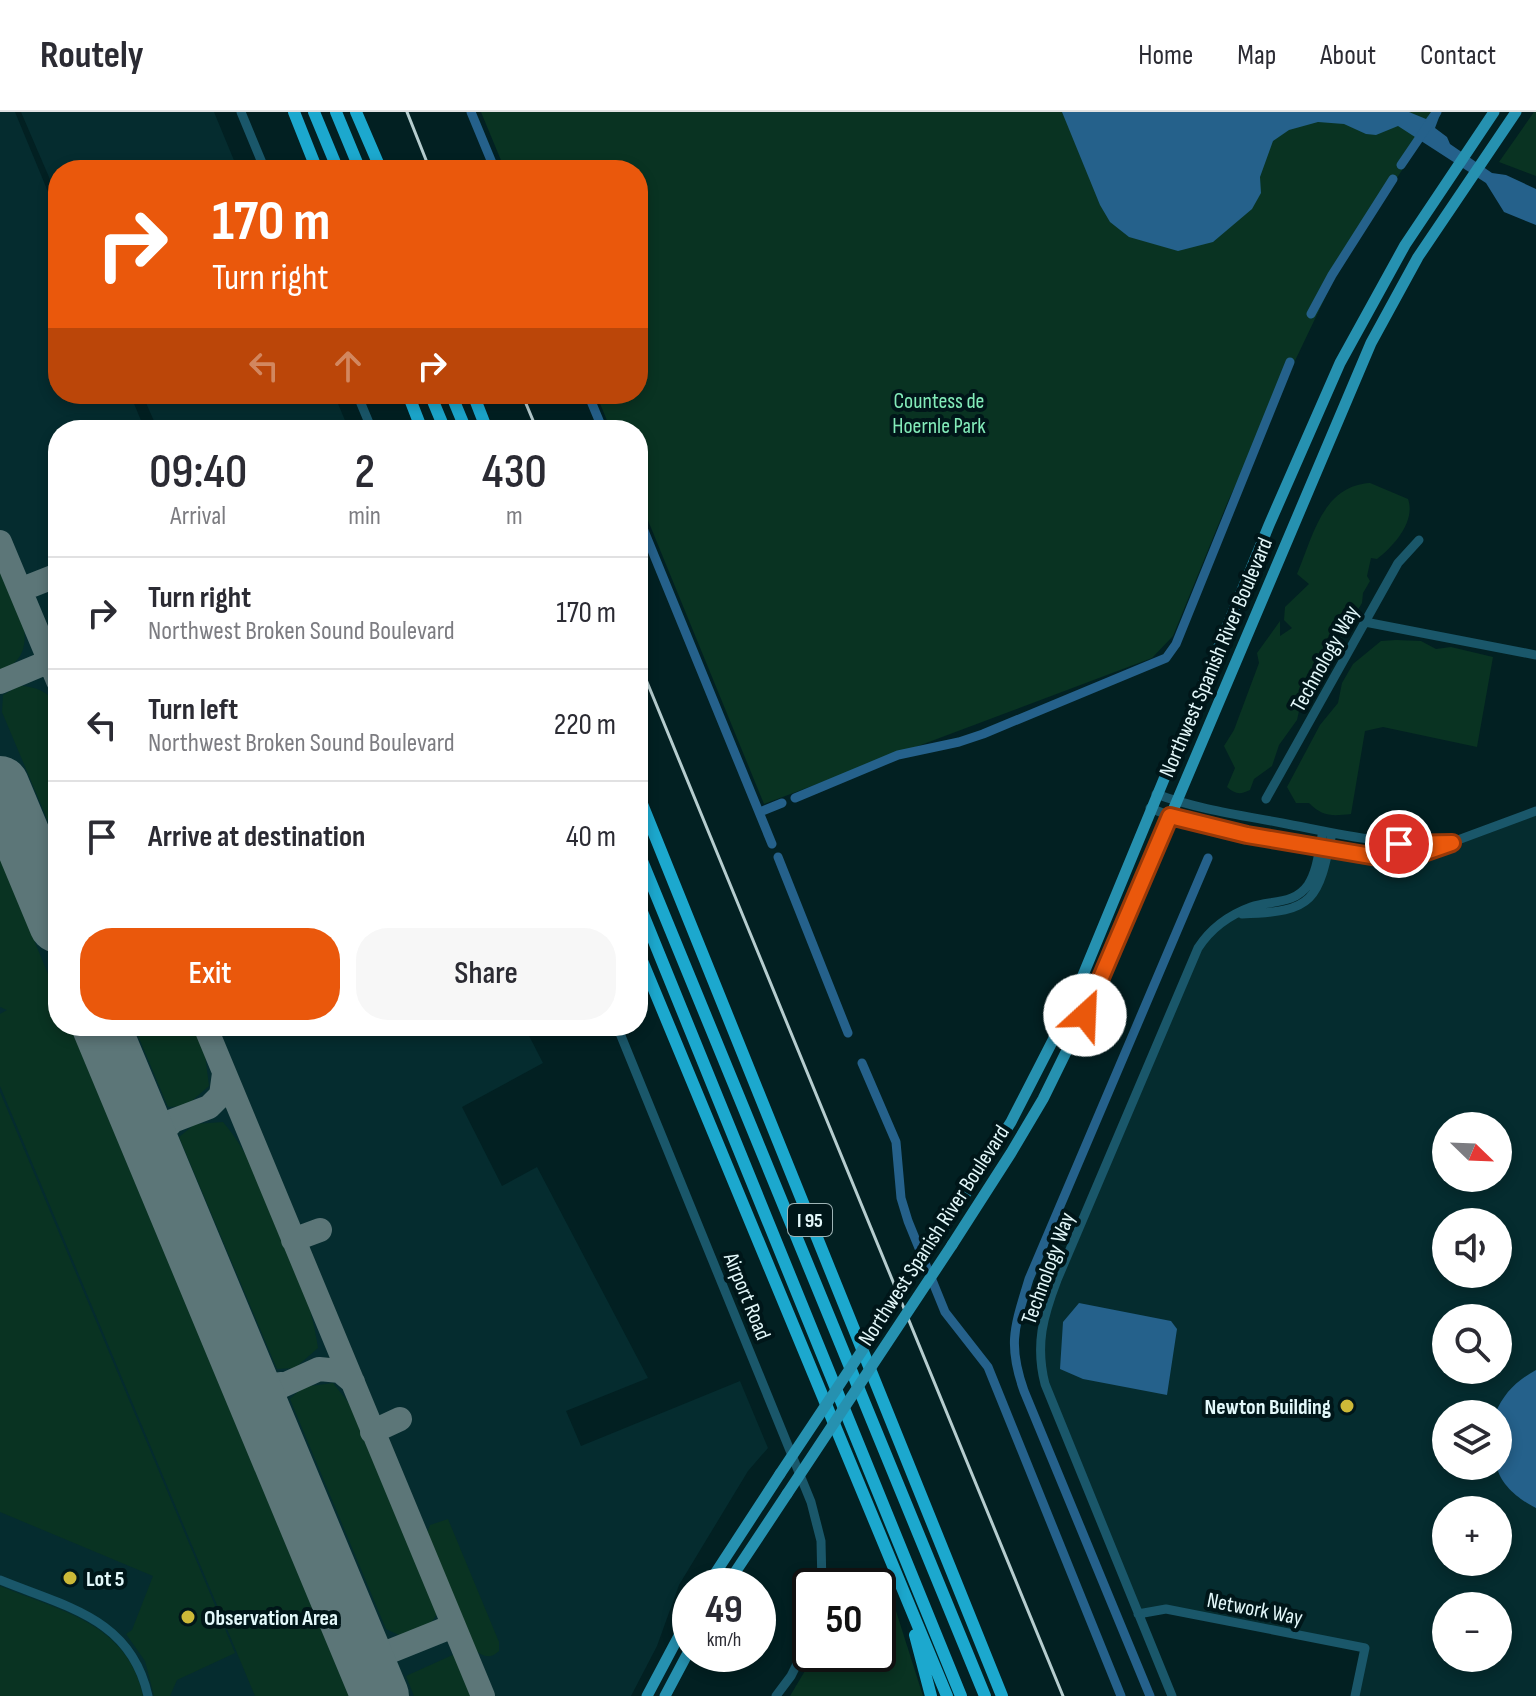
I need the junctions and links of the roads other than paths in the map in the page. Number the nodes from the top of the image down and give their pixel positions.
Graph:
1 (241, 112) edge
2 (294, 112) edge
3 (314, 112) edge
4 (336, 112) edge
5 (356, 112) edge
6 (1494, 112) edge
7 (1516, 112) edge
8 (261, 160) edge
9 (313, 160) edge
10 (334, 160) edge
11 (356, 160) edge
12 (377, 160) edge
13 (1346, 350) junction
14 (1363, 358) junction
15 (1340, 363) junction
16 (1357, 372) junction
17 (1419, 540) dead end
18 (1365, 622) junction
19 (1536, 655) edge
20 (1156, 794) junction
21 (1266, 799) dead end
22 (1177, 801) junction
23 (1150, 808) junction
24 (1536, 811) edge
25 (1170, 816) junction
26 (648, 819) edge
27 (1328, 832) junction
28 (1452, 843) junction
29 (1324, 849) junction
30 (648, 873) edge
31 (648, 927) edge
32 (648, 975) edge
33 (621, 1036) edge
34 (719, 1568) edge
35 (738, 1568) edge
36 (822, 1568) edge
37 (0, 1580) edge
38 (904, 1593) junction
39 (1138, 1614) junction
40 (672, 1649) edge
41 (678, 1672) edge
42 (793, 1672) edge
43 (148, 1696) edge
44 (647, 1696) edge
45 (665, 1696) edge
46 (776, 1696) edge
47 (931, 1696) edge
48 (947, 1696) edge
49 (961, 1696) edge
50 (985, 1696) edge
51 (1002, 1696) edge
52 (1172, 1696) edge
53 (1355, 1696) edge

1 - 8 street
2 - 9 highway
3 - 10 highway
4 - 11 highway
5 - 12 highway
6 - 13 main road, Northwest Spanish River Boulevard
7 - 14 main road, Northwest Spanish River Boulevard
13 - 14 main road
13 - 15 main road, Northwest Spanish River Boulevard
14 - 16 main road, Northwest Spanish River Boulevard
15 - 16 main road
15 - 20 main road, Northwest Spanish River Boulevard
16 - 22 main road, Northwest Spanish River Boulevard
17 - 18 street, Technology Way
18 - 19 street
18 - 21 street, Technology Way
20 - 22 street
20 - 23 main road, Northwest Spanish River Boulevard
22 - 25 main road, Northwest Spanish River Boulevard
22 - 27 street
23 - 25 street
23 - 34 main road, Northwest Spanish River Boulevard, bridge
24 - 28 street
25 - 29 street
25 - 35 main road, Northwest Spanish River Boulevard, bridge
26 - 51 highway, I 95
27 - 28 street
27 - 29 street, Technology Way
28 - 29 street
29 - 39 street, Technology Way
30 - 50 highway
31 - 49 highway
32 - 38 highway, I 95
33 - 36 street, Airport Road
37 - 43 street
38 - 47 highway
38 - 48 highway, I 95
39 - 52 street, Technology Way
39 - 53 street, Network Way
40 - 44 main road
41 - 45 main road
42 - 46 street

